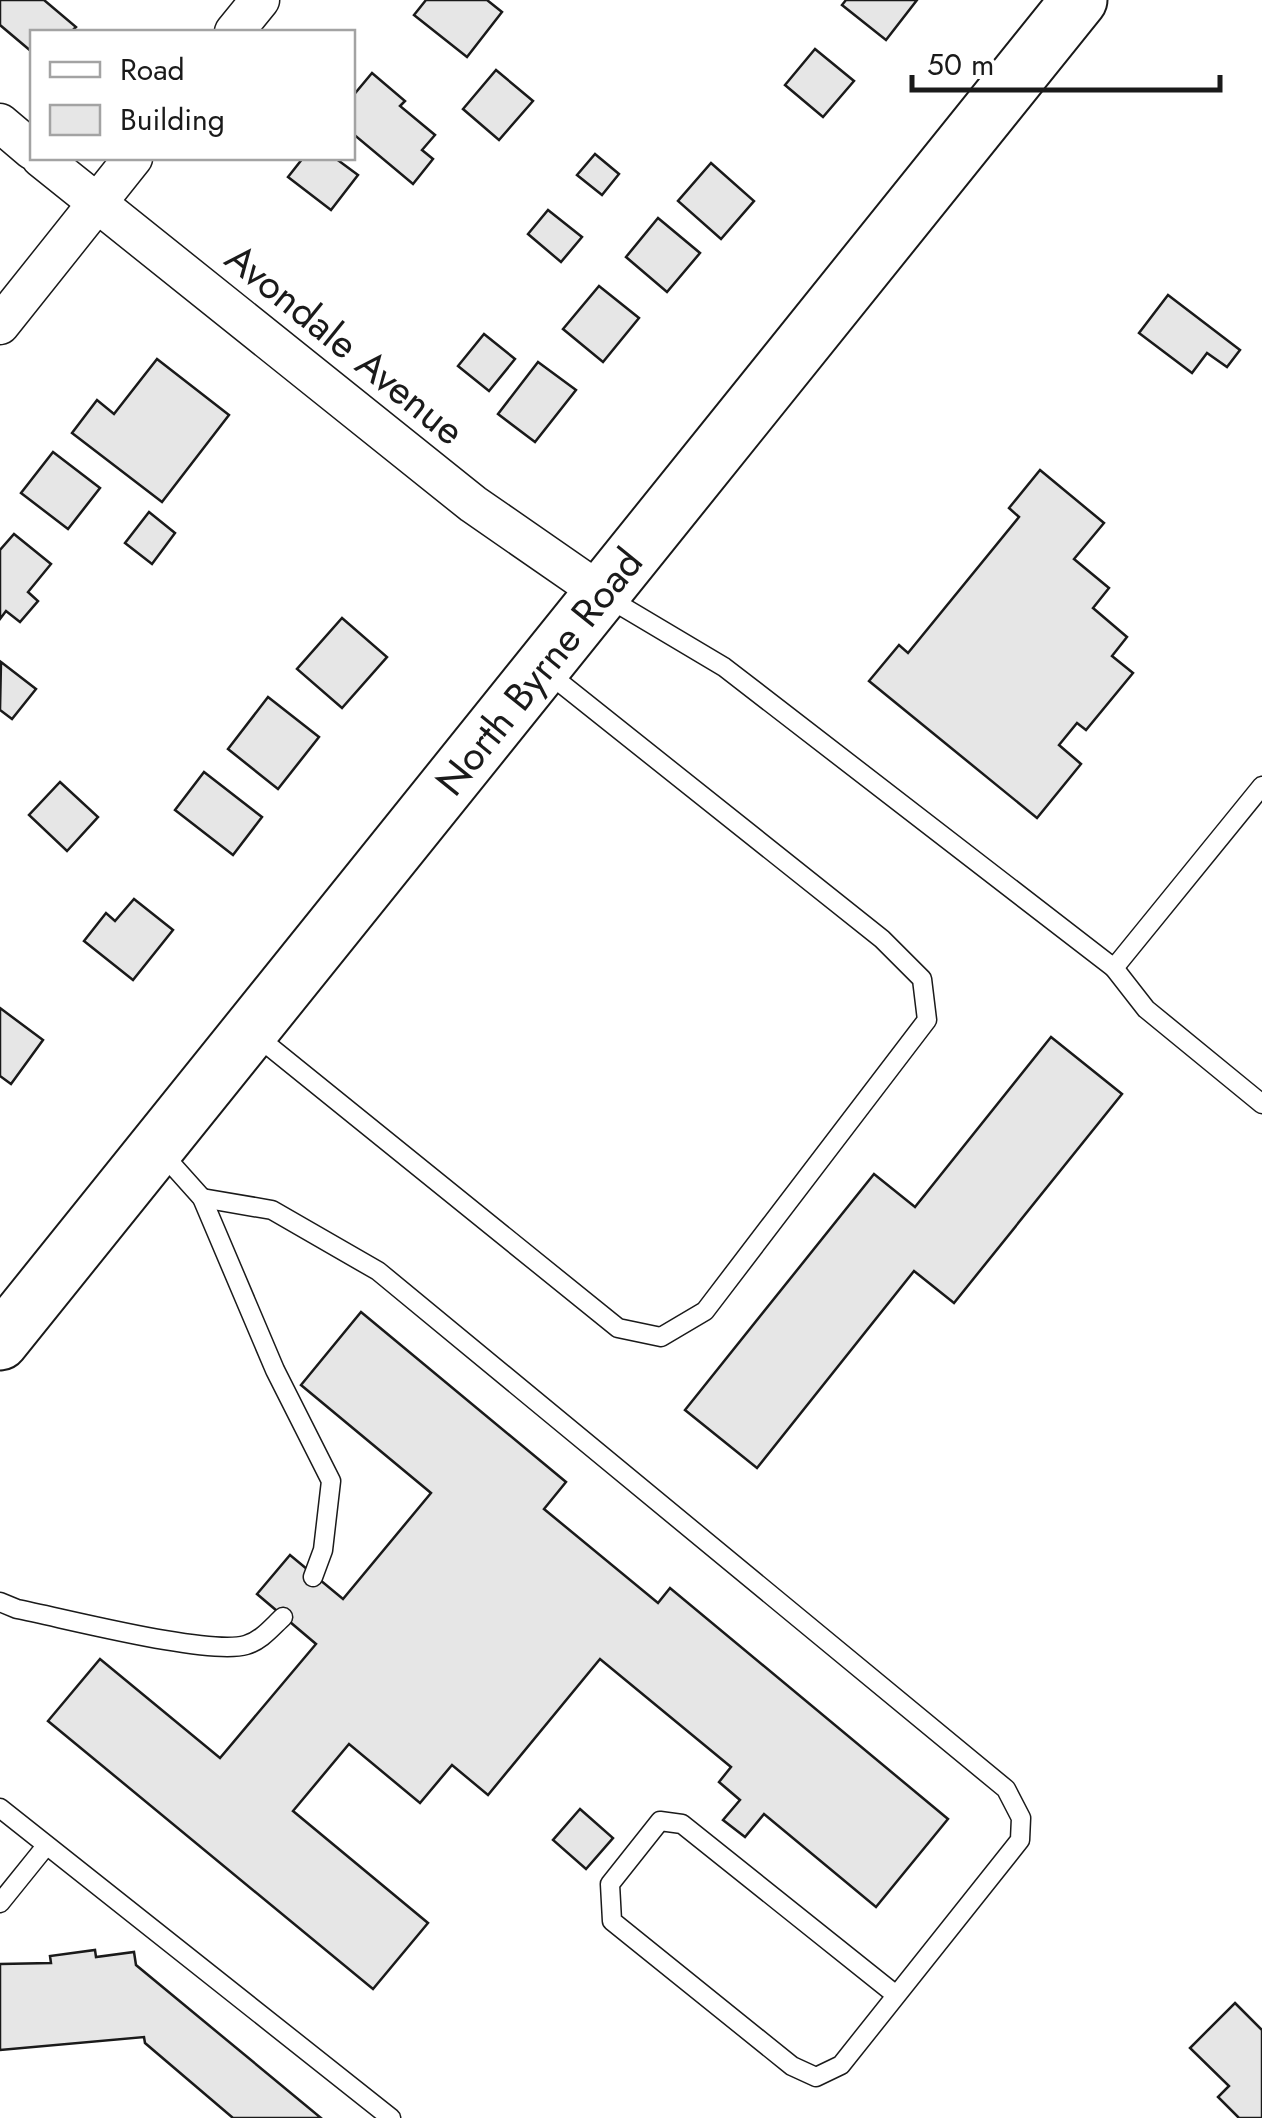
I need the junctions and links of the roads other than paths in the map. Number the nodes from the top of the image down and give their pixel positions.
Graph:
1 (260, 0) edge
2 (1079, 0) edge
3 (236, 30) edge
4 (0, 123) edge
5 (30, 148) edge
6 (43, 160) edge
7 (130, 160) edge
8 (96, 204) junction
9 (0, 325) edge
10 (600, 592) junction
11 (540, 666) junction
12 (1262, 786) edge
13 (1114, 968) junction
14 (250, 1030) junction
15 (1262, 1104) edge
16 (156, 1146) junction
17 (202, 1198) junction
18 (0, 1342) edge
19 (313, 1578) dead end
20 (0, 1602) edge
21 (283, 1617) dead end
22 (0, 1808) edge
23 (46, 1846) junction
24 (0, 1903) edge
25 (896, 1995) junction
26 (392, 2118) edge

1 - 3 street
2 - 10 main road, North Byrne Road
4 - 5 street
6 - 8 street, Avondale Avenue
7 - 8 street
8 - 9 street
8 - 10 street, Avondale Avenue
10 - 11 main road, North Byrne Road
10 - 13 lane
11 - 14 main road, North Byrne Road
11 - 14 lane
12 - 13 lane
13 - 15 lane
14 - 16 main road, North Byrne Road
16 - 17 lane
16 - 18 main road, North Byrne Road
17 - 19 lane
17 - 25 lane
20 - 21 lane
22 - 23 lane
23 - 24 lane
23 - 26 lane
25 - 25 lane

